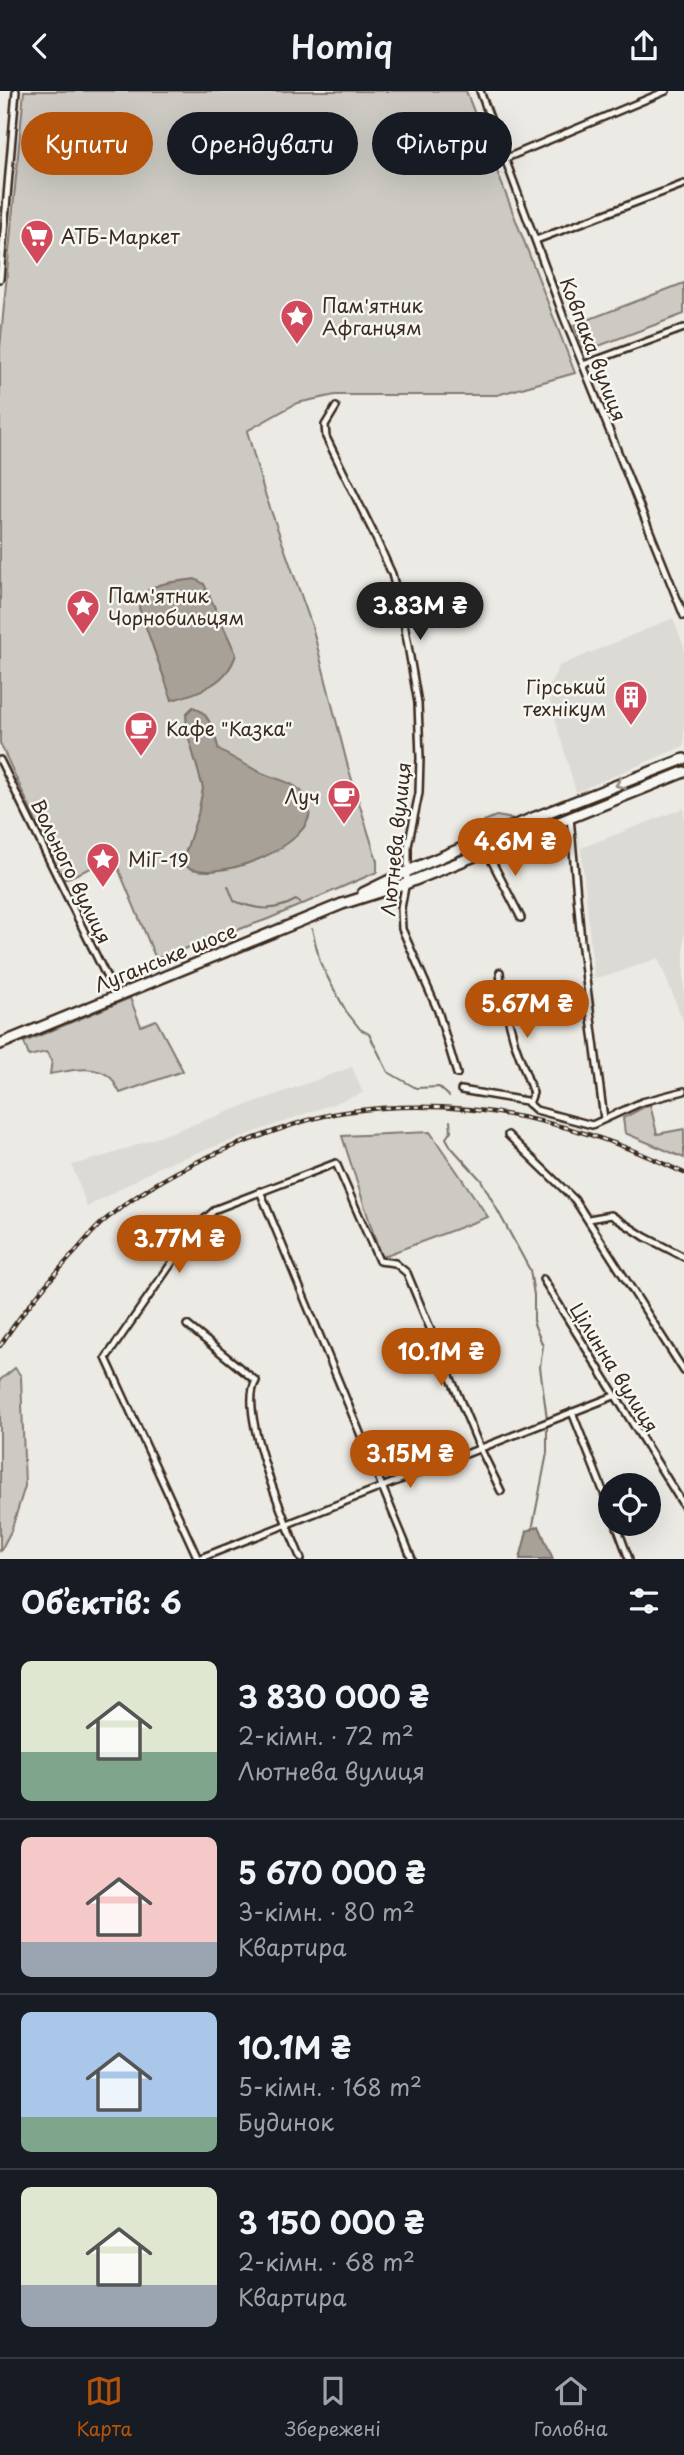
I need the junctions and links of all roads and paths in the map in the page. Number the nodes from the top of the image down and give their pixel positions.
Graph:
1 (16, 91) edge
2 (480, 91) edge
3 (666, 91) edge
4 (487, 112) edge
5 (512, 156) edge
6 (510, 175) edge
7 (684, 184) edge
8 (536, 240) junction
9 (0, 279) edge
10 (684, 328) edge
11 (583, 365) junction
12 (336, 407) dead end
13 (684, 616) edge
14 (684, 759) edge
15 (0, 760) edge
16 (683, 776) edge
17 (570, 817) junction
18 (486, 850) junction
19 (408, 871) junction
20 (405, 884) junction
21 (342, 904) junction
22 (521, 918) dead end
23 (500, 971) dead end
24 (116, 996) junction
25 (0, 1044) edge
26 (457, 1074) dead end
27 (461, 1090) dead end
28 (684, 1091) edge
29 (529, 1104) junction
30 (604, 1119) junction
31 (508, 1135) dead end
32 (260, 1191) junction
33 (589, 1219) junction
34 (684, 1257) edge
35 (543, 1279) dead end
36 (187, 1325) dead end
37 (684, 1371) edge
38 (614, 1395) junction
39 (572, 1412) junction
40 (480, 1448) junction
41 (598, 1478) edge
42 (382, 1487) junction
43 (501, 1490) dead end
44 (684, 1506) edge
45 (287, 1524) junction
46 (620, 1536) edge
47 (198, 1559) edge
48 (301, 1559) edge
49 (412, 1559) edge
50 (629, 1559) edge

1 - 9 street
2 - 4 street, Ковпака вулиця
3 - 5 street
6 - 8 street, Ковпака вулиця
7 - 8 street
8 - 11 street, Ковпака вулиця
10 - 11 street
11 - 13 street, Ковпака вулиця
12 - 19 street, Лютнева вулиця
14 -> 19 main road, Луганське шосе
15 - 24 street, Вольного вулиця
16 - 17 main road, Луганське шосе
17 - 18 main road, Луганське шосе
17 - 30 street
18 - 20 main road, Луганське шосе
18 - 22 street
19 - 20 street, Лютнева вулиця
19 - 21 main road, Луганське шосе
20 - 21 main road, Луганське шосе
20 - 26 street, Лютнева вулиця
21 - 24 main road, Луганське шосе
23 - 29 street
24 - 25 main road, Луганське шосе
27 - 29 street
28 - 30 street
29 - 30 street
31 - 33 street
32 - 40 street
32 - 42 street
32 - 47 street
33 - 34 street
33 - 37 street
35 - 38 street, Цілинна вулиця
36 - 45 street
38 - 39 street
38 - 44 street, Цілинна вулиця
39 - 40 street
39 - 41 street
40 - 42 street
40 - 43 street
42 - 45 street
42 - 49 street
45 - 47 street
45 - 48 street
46 - 50 street

